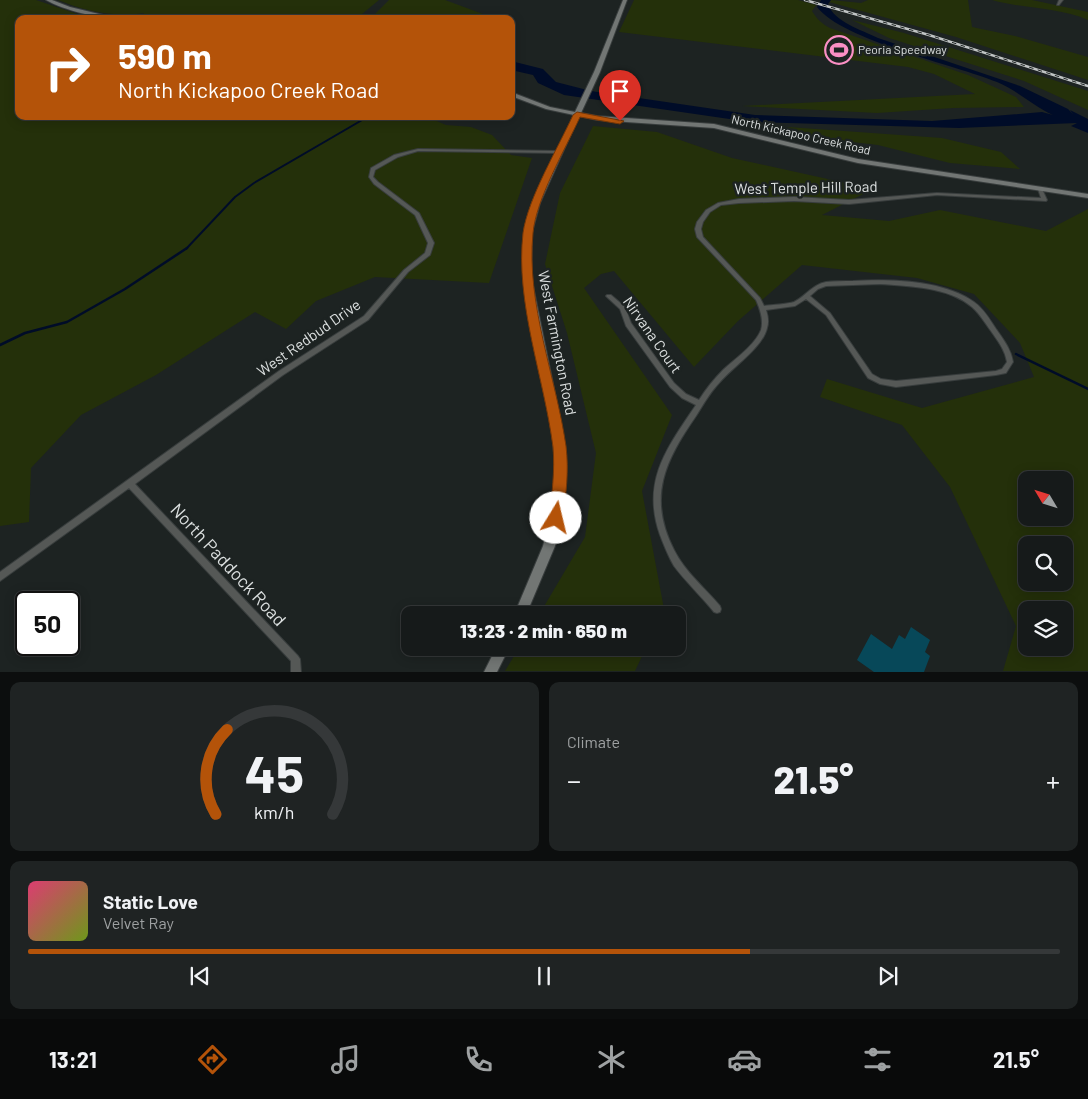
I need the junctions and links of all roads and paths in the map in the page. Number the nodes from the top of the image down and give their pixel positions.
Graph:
1 (48, 0) edge
2 (625, 0) edge
3 (100, 15) edge
4 (515, 96) edge
5 (579, 111) junction
6 (560, 152) junction
7 (1040, 189) junction
8 (1088, 196) edge
9 (609, 296) dead end
10 (807, 297) junction
11 (763, 308) junction
12 (700, 404) junction
13 (130, 484) junction
14 (0, 577) edge
15 (524, 606) edge
16 (716, 609) dead end
17 (499, 656) edge
18 (296, 672) edge
19 (490, 672) edge

1 - 3 main road
2 - 5 main road, West Farmington Road
4 - 5 main road, North Kickapoo Creek Road
5 - 6 main road, West Farmington Road
5 - 7 main road, North Kickapoo Creek Road
6 - 13 street, West Redbud Drive
6 - 15 main road, West Farmington Road
7 - 8 main road, North Kickapoo Creek Road
7 - 11 street, West Temple Hill Road
9 - 12 street, Nirvana Court
10 - 10 street
10 - 11 street
11 - 12 street
12 - 16 street
13 - 14 street, West Redbud Drive
13 - 18 street, North Paddock Road
17 - 19 main road

